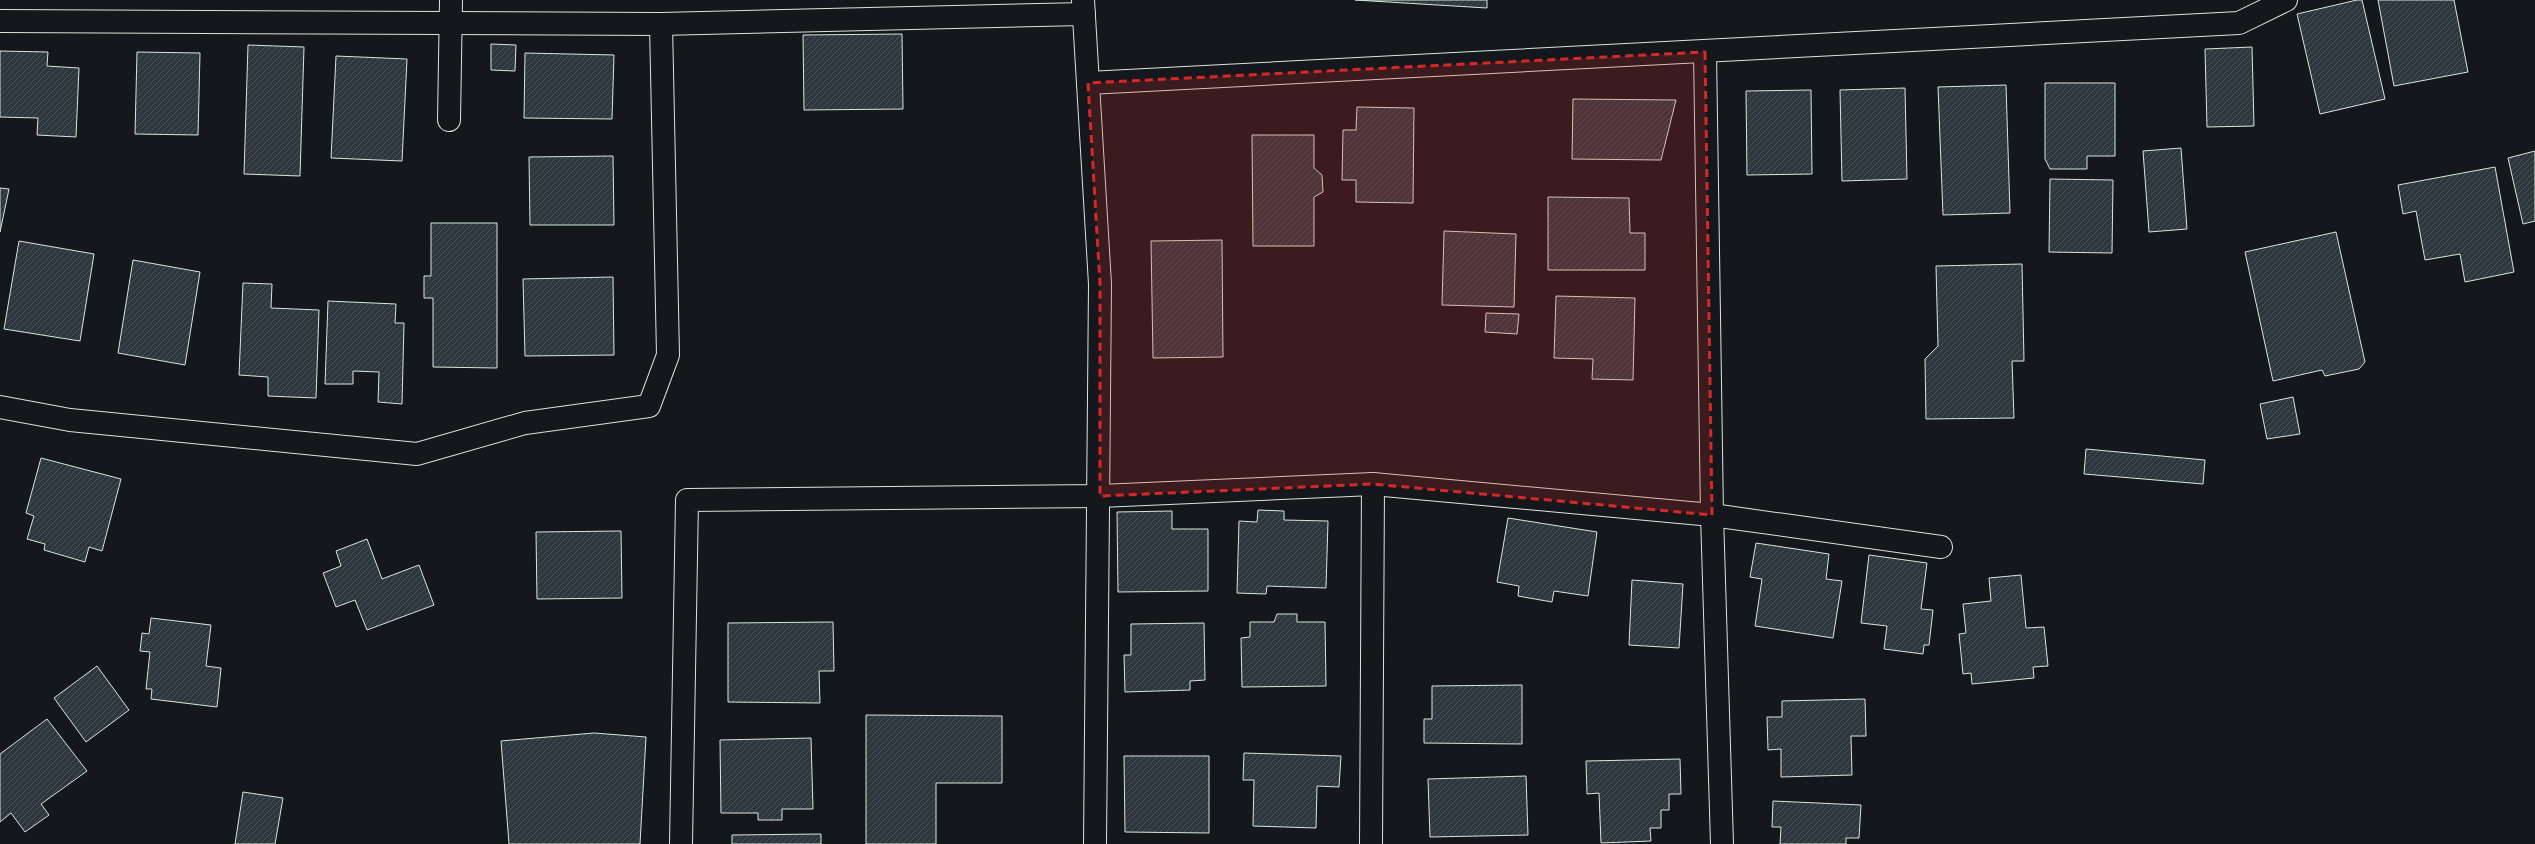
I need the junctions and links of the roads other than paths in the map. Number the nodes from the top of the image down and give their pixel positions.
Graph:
1 (451, 0) edge
2 (2286, 0) edge
3 (1084, 7) edge
4 (0, 22) edge
5 (449, 24) junction
6 (661, 24) junction
7 (1705, 52) junction
8 (1088, 83) junction
9 (449, 120) dead end
10 (0, 407) edge
11 (1373, 484) junction
12 (1100, 496) junction
13 (1712, 515) junction
14 (1941, 547) dead end
15 (681, 844) edge
16 (1095, 844) edge
17 (1371, 844) edge
18 (1722, 844) edge

1 - 5 street
2 - 7 street
3 - 6 street
3 - 8 street
4 - 5 street
5 - 6 street
5 - 9 street
6 - 10 street
7 - 8 street
7 - 13 street
8 - 12 street
11 - 12 street
11 - 13 street
11 - 17 street
12 - 15 street
12 - 16 street
13 - 14 street
13 - 18 street

